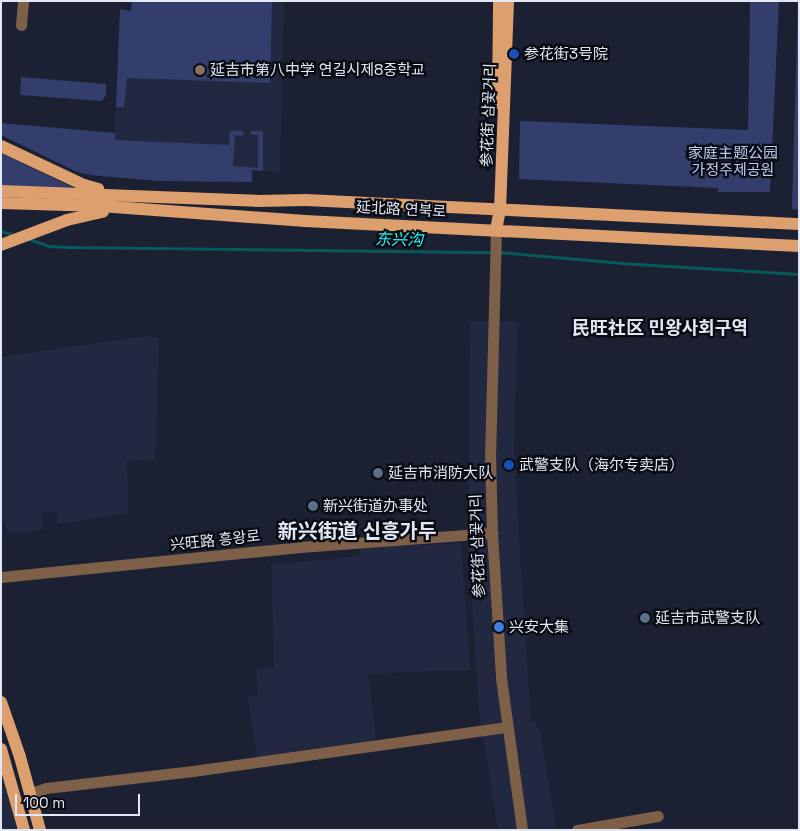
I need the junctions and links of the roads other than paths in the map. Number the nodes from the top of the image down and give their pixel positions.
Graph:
1 (23, 1) edge
2 (499, 1) edge
3 (508, 1) edge
4 (21, 25) dead end
5 (1, 146) edge
6 (1, 191) edge
7 (119, 196) junction
8 (1, 203) edge
9 (118, 209) junction
10 (497, 210) junction
11 (799, 224) edge
12 (496, 230) junction
13 (5, 244) edge
14 (799, 246) edge
15 (492, 533) junction
16 (1, 577) edge
17 (1, 702) edge
18 (507, 727) junction
19 (1, 749) edge
20 (31, 793) junction
21 (658, 816) dead end
22 (24, 830) edge
23 (40, 830) edge
24 (522, 830) edge
25 (577, 830) edge

1 - 4 street
2 - 10 main road, 参花街 삼꽃거리
3 - 10 main road, 参花街 삼꽃거리
5 - 7 main road
6 - 7 main road, 延北路 연북로
7 - 10 main road, 延北路 연북로
8 - 9 main road, 延北路 연북로
9 - 12 main road, 延北路 연북로
9 - 13 main road
10 - 11 main road, 延北路 연북로
10 - 12 main road, 参花街 삼꽃거리
12 - 14 main road, 延北路 연북로
12 - 15 street, 参花街 삼꽃거리
15 - 16 street, 兴旺路 흥왕로
15 - 18 street, 参花街 삼꽃거리
17 - 20 main road
18 - 20 street
18 - 24 street, 参花街 삼꽃거리
19 - 22 main road
20 - 23 main road
21 - 25 street

